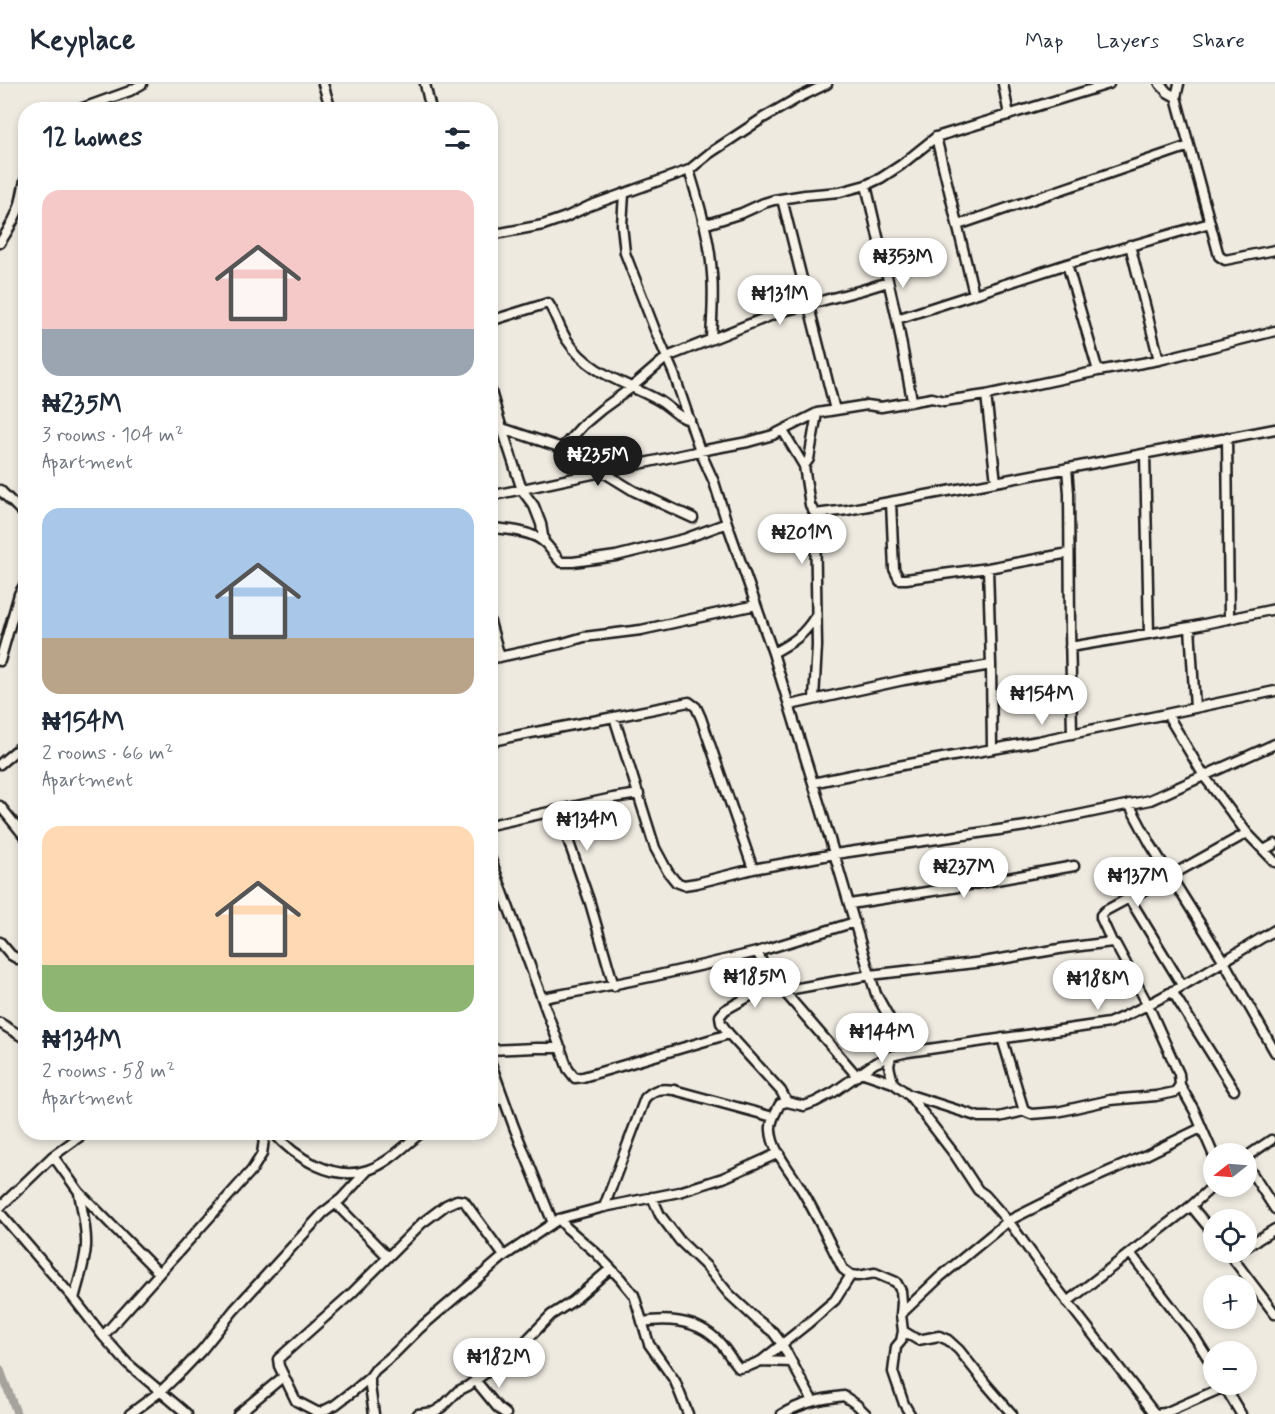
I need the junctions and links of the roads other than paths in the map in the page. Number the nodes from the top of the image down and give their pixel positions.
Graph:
1 (142, 84) edge
2 (323, 84) edge
3 (425, 84) edge
4 (827, 84) edge
5 (1003, 84) edge
6 (1109, 84) edge
7 (1160, 84) edge
8 (1179, 84) edge
9 (1083, 88) edge
10 (1176, 97) junction
11 (99, 102) edge
12 (328, 102) edge
13 (429, 102) edge
14 (1009, 115) junction
15 (936, 136) junction
16 (1189, 146) junction
17 (689, 170) junction
18 (866, 185) junction
19 (624, 194) junction
20 (782, 199) junction
21 (18, 210) edge
22 (704, 221) junction
23 (1210, 223) junction
24 (958, 225) junction
25 (498, 233) edge
26 (0, 243) edge
27 (1130, 245) junction
28 (1275, 250) edge
29 (1067, 264) junction
30 (888, 282) junction
31 (974, 294) junction
32 (808, 305) junction
33 (498, 319) edge
34 (897, 319) junction
35 (1275, 331) edge
36 (711, 339) junction
37 (667, 357) junction
38 (1159, 360) junction
39 (1098, 371) junction
40 (631, 388) junction
41 (986, 395) junction
42 (912, 400) junction
43 (835, 410) junction
44 (817, 413) junction
45 (498, 415) edge
46 (690, 420) junction
47 (502, 428) junction
48 (1275, 429) edge
49 (783, 431) junction
50 (1227, 437) junction
51 (700, 451) junction
52 (1145, 454) junction
53 (804, 466) junction
54 (1067, 468) junction
55 (603, 472) junction
56 (996, 482) junction
57 (0, 490) edge
58 (522, 490) junction
59 (498, 494) edge
60 (891, 501) junction
61 (18, 508) edge
62 (815, 514) junction
63 (693, 518) dead end
64 (727, 523) junction
65 (498, 529) edge
66 (544, 542) junction
67 (1069, 553) junction
68 (988, 568) junction
69 (18, 598) edge
70 (756, 605) junction
71 (1275, 609) edge
72 (815, 616) junction
73 (1229, 619) junction
74 (1190, 627) junction
75 (1149, 634) junction
76 (1070, 647) junction
77 (773, 653) junction
78 (498, 657) edge
79 (0, 661) edge
80 (991, 665) junction
81 (1275, 691) edge
82 (814, 699) junction
83 (790, 705) junction
84 (1195, 708) junction
85 (1167, 714) junction
86 (614, 717) junction
87 (1072, 734) junction
88 (498, 740) edge
89 (1275, 744) edge
90 (18, 749) edge
91 (992, 749) junction
92 (0, 764) edge
93 (1204, 776) junction
94 (813, 783) junction
95 (639, 794) junction
96 (1129, 804) junction
97 (0, 806) edge
98 (558, 811) junction
99 (498, 823) edge
100 (18, 828) edge
101 (1247, 833) junction
102 (1275, 844) edge
103 (1264, 850) junction
104 (835, 854) junction
105 (1275, 862) edge
106 (1074, 866) dead end
107 (753, 869) junction
108 (1170, 876) junction
109 (498, 878) edge
110 (1129, 898) junction
111 (850, 904) junction
112 (855, 922) junction
113 (1275, 930) edge
114 (0, 942) edge
115 (1112, 942) junction
116 (757, 952) junction
117 (18, 959) edge
118 (1223, 960) junction
119 (870, 975) junction
120 (775, 982) junction
121 (1182, 985) junction
122 (614, 986) junction
123 (782, 991) junction
124 (1172, 991) junction
125 (543, 998) junction
126 (1148, 1005) junction
127 (0, 1023) edge
128 (18, 1034) edge
129 (729, 1034) junction
130 (1002, 1038) junction
131 (561, 1048) junction
132 (498, 1049) edge
133 (908, 1052) junction
134 (1275, 1052) edge
135 (891, 1056) junction
136 (859, 1074) junction
137 (498, 1083) edge
138 (893, 1083) junction
139 (1180, 1085) junction
140 (1234, 1090) dead end
141 (909, 1095) junction
142 (498, 1099) edge
143 (504, 1100) junction
144 (784, 1103) junction
145 (1024, 1111) junction
146 (773, 1117) junction
147 (1202, 1128) junction
148 (75, 1140) edge
149 (264, 1140) edge
150 (280, 1140) edge
151 (413, 1140) edge
152 (1271, 1140) dead end
153 (1208, 1143) edge
154 (1257, 1150) edge
155 (779, 1153) junction
156 (53, 1156) junction
157 (368, 1170) junction
158 (1257, 1181) edge
159 (79, 1192) junction
160 (1203, 1195) edge
161 (652, 1197) junction
162 (336, 1204) junction
163 (1191, 1206) junction
164 (0, 1207) edge
165 (604, 1207) junction
166 (1275, 1209) edge
167 (0, 1213) edge
168 (556, 1221) junction
169 (1008, 1221) junction
170 (1203, 1221) edge
171 (1275, 1228) edge
172 (1257, 1240) edge
173 (1130, 1253) junction
174 (504, 1256) junction
175 (388, 1257) junction
176 (1239, 1263) edge
177 (610, 1269) junction
178 (159, 1273) junction
179 (851, 1275) junction
180 (74, 1299) junction
181 (1067, 1302) junction
182 (1275, 1314) edge
183 (901, 1315) junction
184 (642, 1322) junction
185 (903, 1330) junction
186 (103, 1336) junction
187 (782, 1344) junction
188 (1203, 1350) edge
189 (761, 1361) junction
190 (791, 1362) junction
191 (284, 1376) junction
192 (370, 1377) junction
193 (475, 1380) junction
194 (161, 1391) junction
195 (1204, 1395) edge
196 (1229, 1395) edge
197 (812, 1400) junction
198 (316, 1413) edge
199 (435, 1413) edge
200 (130, 1414) edge
201 (187, 1414) edge
202 (238, 1414) edge
203 (374, 1414) edge
204 (418, 1414) edge
205 (506, 1414) edge
206 (688, 1414) edge
207 (782, 1414) edge
208 (866, 1414) edge
209 (910, 1414) edge
210 (1012, 1414) edge
211 (1241, 1414) edge

1 - 11 street
2 - 12 street
3 - 13 street
4 - 17 street
5 - 14 street
6 - 9 street
7 - 10 street
8 - 10 street
9 - 14 street
10 - 16 street
14 - 15 street
15 - 18 street
15 - 24 street
16 - 23 street
16 - 24 street
17 - 19 street
17 - 22 street
18 - 20 street
18 - 30 street
19 - 25 street
19 - 37 street
20 - 22 street
20 - 32 street
21 - 26 street
22 - 36 street
23 - 27 street
23 - 28 street
24 - 31 street
27 - 29 street
27 - 38 street
29 - 31 street
29 - 39 street
30 - 32 street
30 - 34 street
31 - 34 street
32 - 36 street
32 - 43 street
33 - 40 street
34 - 42 street
35 - 38 street
36 - 37 street
37 - 40 street
37 - 46 street
38 - 39 street
39 - 41 street
40 - 46 street
40 - 47 street
41 - 42 street
41 - 56 street
42 - 43 street
43 - 44 street
44 - 49 street
44 - 53 street
45 - 47 street
46 - 51 street
47 - 58 street
48 - 50 street
49 - 51 street
49 - 53 street
50 - 52 street
50 - 73 street
51 - 55 street
51 - 64 street
52 - 54 street
52 - 75 street
53 - 62 street
54 - 56 street
54 - 67 street
55 - 58 street
55 - 63 street
56 - 60 street
57 - 61 street
58 - 59 street
58 - 66 street
60 - 62 street
60 - 68 street
62 - 72 street
64 - 66 street
64 - 70 street
65 - 66 street
67 - 68 street
67 - 76 street
68 - 80 street
69 - 79 street
70 - 77 street
70 - 78 street
71 - 73 street
72 - 77 street
72 - 82 street
73 - 74 street
74 - 75 street
74 - 84 street
75 - 76 street
76 - 87 street
77 - 83 street
80 - 82 street
80 - 91 street
81 - 84 street
82 - 83 street
83 - 94 street
84 - 85 street
85 - 87 street
85 - 93 street
86 - 88 street
86 - 95 street
86 - 107 street
87 - 91 street
89 - 93 street
90 - 92 street
91 - 94 street
93 - 96 street
93 - 101 street
94 - 104 street
95 - 98 street
95 - 107 street
96 - 104 street
96 - 108 street
97 - 100 street
98 - 99 street
98 - 122 street
101 - 103 street
101 - 108 street
102 - 103 street
103 - 105 street
104 - 107 street
104 - 111 street
106 - 111 street
108 - 110 street
108 - 118 street
109 - 125 street
110 - 115 street
110 - 121 street
111 - 112 street
112 - 116 street
112 - 119 street
113 - 118 street
114 - 117 street
115 - 119 street
115 - 126 street
116 - 120 street
116 - 122 street
118 - 121 street
118 - 134 street
119 - 123 street
119 - 133 street
120 - 123 street
120 - 129 street
121 - 124 street
122 - 125 street
123 - 136 street
124 - 126 street
124 - 140 street
125 - 131 street
126 - 130 street
126 - 139 street
127 - 128 street
129 - 131 street
129 - 144 street
130 - 133 street
130 - 145 street
131 - 132 street
133 - 135 street
135 - 136 street
135 - 138 street
136 - 138 street
136 - 144 street
137 - 143 street
138 - 141 street
139 - 145 street
139 - 147 street
141 - 145 street
141 - 169 street
142 - 143 street
143 - 168 street
144 - 146 street
146 - 155 street
146 - 165 street
147 - 153 street
147 - 169 street
148 - 156 street
149 - 178 street
150 - 157 street
151 - 157 street
152 - 154 street
155 - 161 street
155 - 179 street
156 - 159 street
156 - 164 street
157 - 162 street
158 - 166 street
159 - 178 street
159 - 180 street
160 - 163 street
161 - 165 street
161 - 187 street
162 - 175 street
162 - 194 street
163 - 170 street
163 - 173 street
165 - 168 street
167 - 180 street
168 - 174 street
168 - 177 street
169 - 181 street
169 - 183 street
171 - 172 street
173 - 181 street
173 - 188 street
174 - 175 street
174 - 192 street
175 - 191 street
176 - 182 street
177 - 184 street
177 - 193 street
178 - 186 street
179 - 183 street
179 - 187 street
180 - 186 street
181 - 195 street
183 - 185 street
184 - 189 street
184 - 206 street
185 - 209 street
185 - 210 street
186 - 194 street
187 - 189 street
187 - 190 street
189 - 190 street
190 - 197 street
191 - 198 street
191 - 202 street
192 - 198 street
192 - 203 street
193 - 199 street
193 - 205 street
194 - 200 street
194 - 201 street
196 - 211 street
197 - 207 street
197 - 208 street
199 - 204 street

